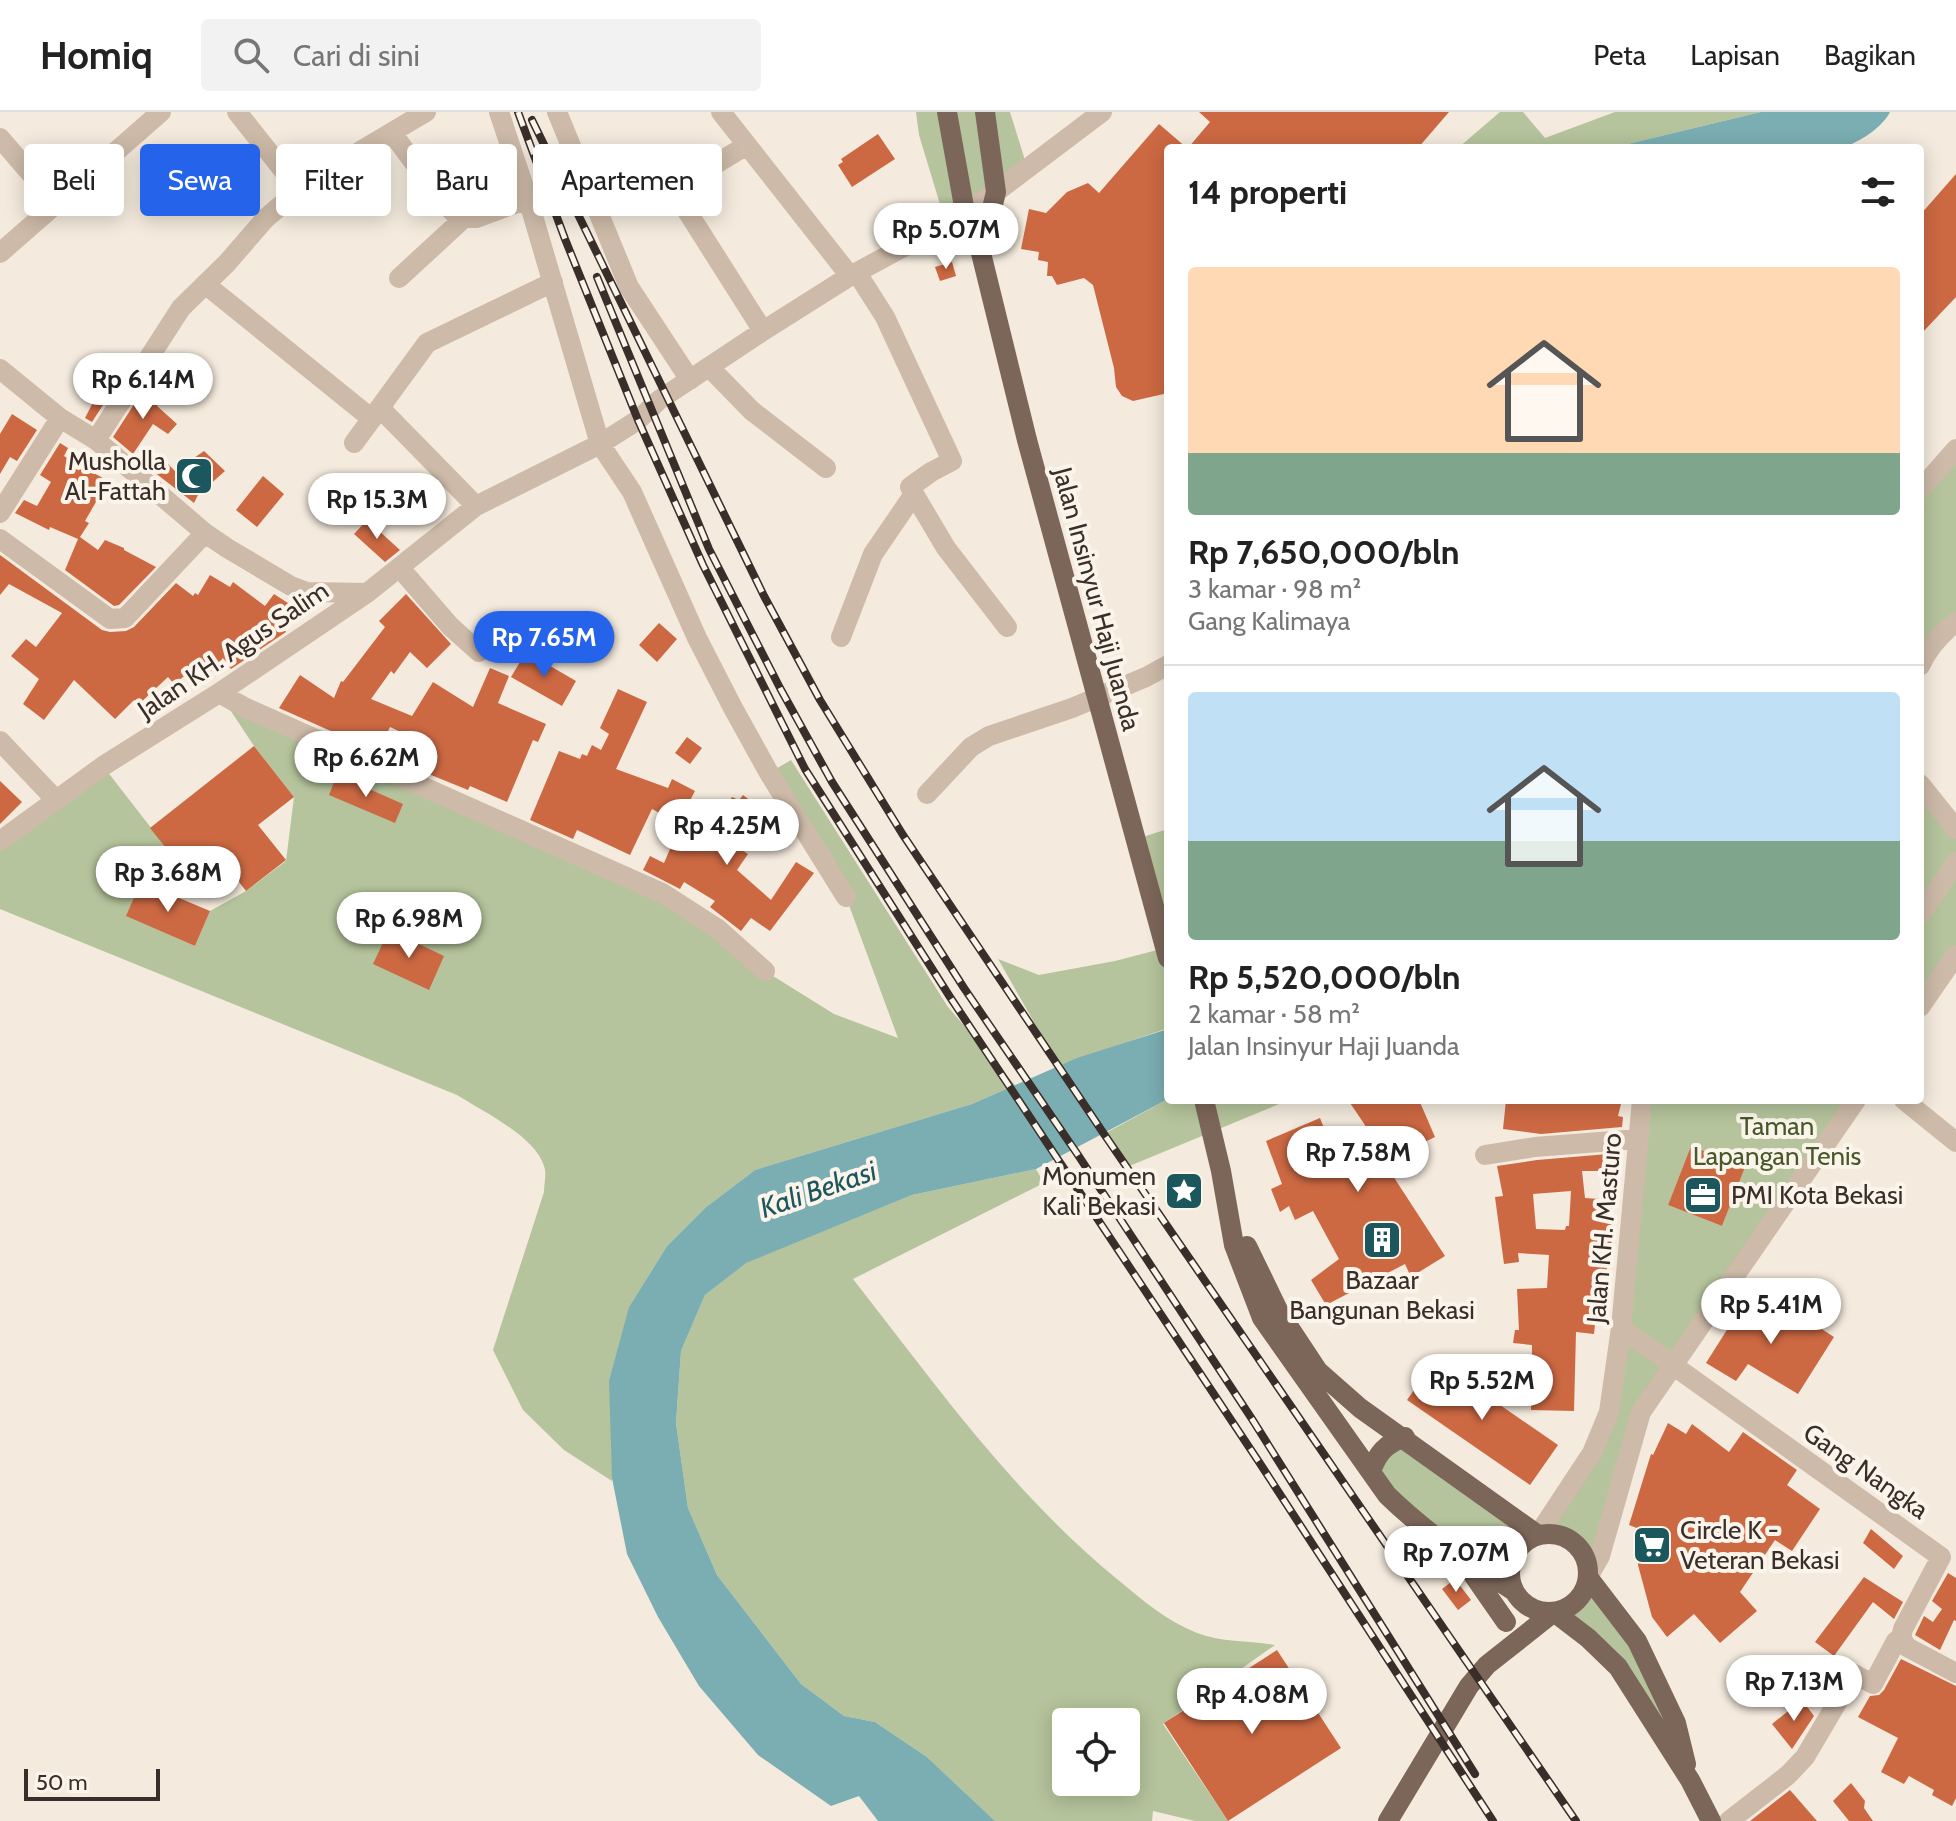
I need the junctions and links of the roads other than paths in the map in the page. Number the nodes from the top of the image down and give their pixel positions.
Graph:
1 (161, 112) edge
2 (237, 112) edge
3 (426, 112) edge
4 (499, 112) edge
5 (557, 112) edge
6 (721, 112) edge
7 (947, 112) edge
8 (985, 112) edge
9 (1102, 112) edge
10 (392, 133) junction
11 (0, 138) edge
12 (124, 144) edge
13 (374, 144) edge
14 (747, 145) junction
15 (276, 161) edge
16 (24, 166) edge
17 (996, 192) junction
18 (528, 199) junction
19 (276, 210) edge
20 (965, 212) junction
21 (41, 216) edge
22 (463, 219) junction
23 (0, 253) edge
24 (981, 253) junction
25 (853, 274) junction
26 (399, 278) dead end
27 (553, 282) junction
28 (205, 284) junction
29 (763, 331) junction
30 (710, 368) junction
31 (0, 369) edge
32 (690, 380) junction
33 (376, 413) junction
34 (60, 418) junction
35 (96, 440) junction
36 (354, 443) dead end
37 (600, 444) junction
38 (1956, 449) edge
39 (826, 468) dead end
40 (1924, 485) edge
41 (914, 494) junction
42 (476, 506) junction
43 (0, 513) edge
44 (205, 533) junction
45 (0, 539) edge
46 (400, 568) junction
47 (307, 592) junction
48 (367, 593) junction
49 (323, 621) junction
50 (1956, 622) edge
51 (1007, 627) dead end
52 (841, 637) dead end
53 (479, 652) dead end
54 (1924, 658) edge
55 (1164, 667) edge
56 (219, 693) junction
57 (1097, 697) junction
58 (0, 741) edge
59 (1924, 789) edge
60 (927, 794) dead end
61 (56, 800) junction
62 (1956, 829) edge
63 (0, 841) edge
64 (1956, 862) edge
65 (846, 897) dead end
66 (1924, 909) edge
67 (1164, 941) edge
68 (1956, 955) edge
69 (765, 971) dead end
70 (1924, 1001) edge
71 (1205, 1104) edge
72 (1642, 1104) edge
73 (1853, 1104) edge
74 (1909, 1104) edge
75 (1638, 1139) junction
76 (1956, 1142) edge
77 (1485, 1155) dead end
78 (1221, 1171) junction
79 (1621, 1328) junction
80 (1671, 1365) junction
81 (1405, 1437) junction
82 (1592, 1453) junction
83 (1624, 1468) junction
84 (1371, 1471) junction
85 (1538, 1535) junction
86 (1463, 1559) junction
87 (1588, 1577) junction
88 (1516, 1593) junction
89 (1554, 1612) junction
90 (1506, 1622) junction
91 (1901, 1638) junction
92 (1487, 1665) junction
93 (1956, 1673) edge
94 (1690, 1780) junction
95 (1388, 1821) edge
96 (1711, 1821) edge
97 (1729, 1821) edge

1 - 12 street
2 - 15 street
3 - 10 street
4 - 18 street
5 - 32 street
6 - 14 street
7 - 20 main road, Jalan Insinyur Haji Juanda
8 - 17 main road, Jalan Insinyur Haji Juanda
9 - 17 street, Jalan KH. Agus Salim
10 - 13 street
10 - 22 street
11 - 16 street
14 - 25 street
14 - 29 street
17 - 20 street, Jalan KH. Agus Salim
17 - 24 main road, Jalan Insinyur Haji Juanda
18 - 22 street
18 - 27 street
19 - 28 street
20 - 24 main road, Jalan Insinyur Haji Juanda
20 - 25 street, Jalan KH. Agus Salim
21 - 23 street
22 - 26 street
24 - 57 main road, Jalan Insinyur Haji Juanda
25 - 29 street, Jalan KH. Agus Salim
25 - 41 street
27 - 33 street
27 - 37 street
28 - 33 street
28 - 35 street
29 - 30 street, Jalan KH. Agus Salim
30 - 32 street, Jalan KH. Agus Salim
30 - 39 street
31 - 34 street
32 - 37 street, Jalan KH. Agus Salim
33 - 36 street
33 - 42 street
34 - 35 street
34 - 43 street
35 - 44 street
37 - 42 street, Jalan KH. Agus Salim
37 - 65 street
38 - 40 street
41 - 51 street
41 - 52 street
42 - 46 street, Jalan KH. Agus Salim
44 - 45 street
44 - 47 street
46 - 48 street, Jalan KH. Agus Salim
46 - 53 street
47 - 48 street
47 - 49 street
48 - 49 street, Jalan KH. Agus Salim
49 - 56 street, Jalan KH. Agus Salim
50 - 54 street
55 - 57 street
56 - 61 street, Jalan KH. Agus Salim
56 - 69 street
57 - 60 street
57 - 67 main road, Jalan Insinyur Haji Juanda
58 - 61 street
59 - 62 street
61 - 63 street, Jalan KH. Agus Salim
64 - 66 street
68 - 70 street
71 - 78 main road
72 - 75 street, Jalan KH. Masturo
73 - 80 street
74 - 76 street
75 - 77 street
75 - 79 street, Jalan KH. Masturo
78 - 81 main road
78 - 84 main road
79 - 80 street
79 - 82 street, Jalan KH. Masturo
80 - 83 street
80 - 91 street, Gang Nangka
81 - 84 main road
81 - 85 main road
82 - 83 street
82 - 85 street, Jalan KH. Masturo
83 - 87 street
84 - 86 main road
85 - 87 main road
85 - 88 main road
86 - 88 main road
86 - 90 main road
87 - 89 main road
87 - 94 main road
88 - 89 main road
88 - 90 main road
89 - 92 main road
89 - 94 main road
90 - 92 main road
91 - 93 street
91 - 97 street
92 - 95 main road
94 - 96 main road

